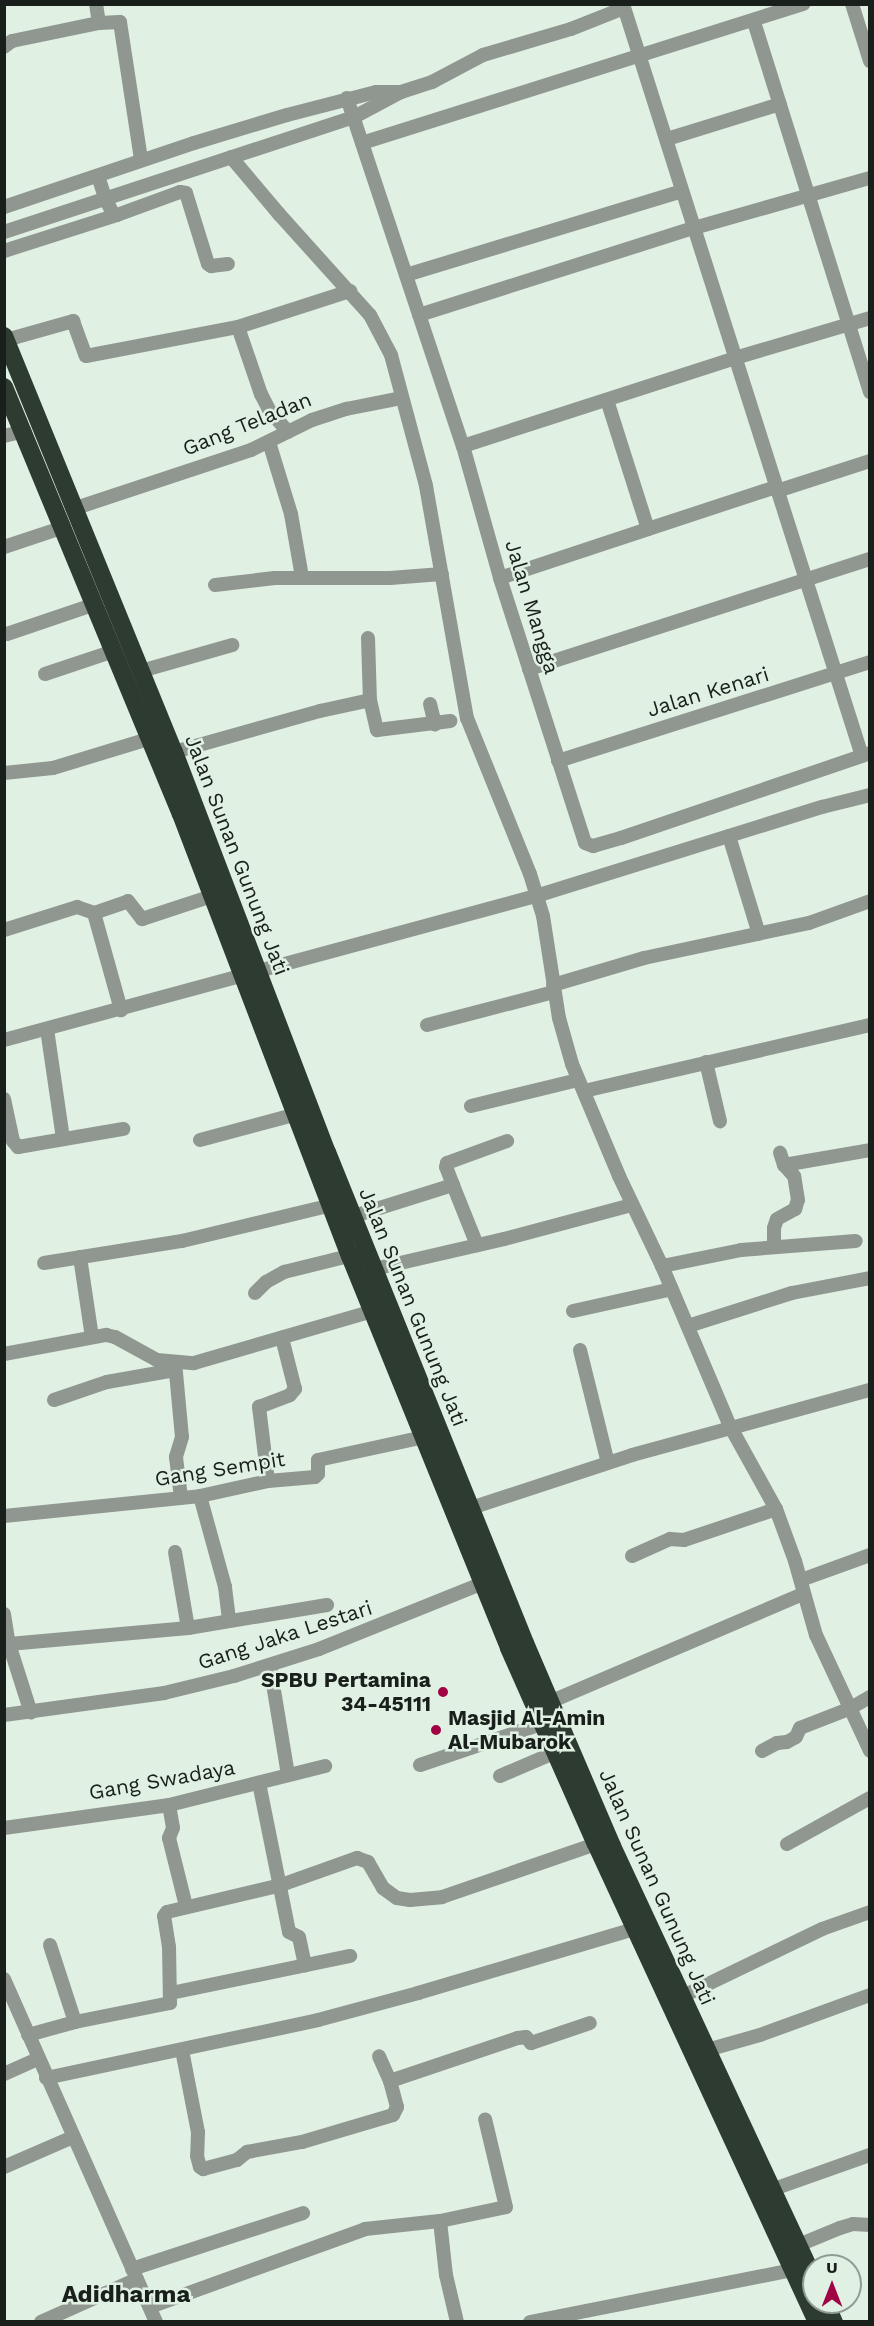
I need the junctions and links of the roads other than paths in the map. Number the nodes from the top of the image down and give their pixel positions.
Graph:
1 (96, 4) edge
2 (804, 4) edge
3 (852, 4) edge
4 (624, 6) edge
5 (754, 22) junction
6 (99, 23) junction
7 (4, 47) edge
8 (640, 55) junction
9 (870, 62) edge
10 (401, 92) junction
11 (347, 98) junction
12 (780, 104) junction
13 (354, 117) junction
14 (667, 139) junction
15 (362, 143) junction
16 (177, 148) junction
17 (231, 157) junction
18 (141, 160) junction
19 (185, 171) junction
20 (98, 176) junction
21 (870, 178) edge
22 (682, 191) junction
23 (810, 195) junction
24 (105, 198) junction
25 (4, 207) edge
26 (117, 215) junction
27 (694, 228) junction
28 (4, 232) edge
29 (4, 251) edge
30 (228, 264) dead end
31 (406, 275) junction
32 (350, 291) junction
33 (419, 315) junction
34 (870, 318) edge
35 (849, 324) junction
36 (238, 327) junction
37 (5, 338) edge
38 (735, 358) junction
39 (4, 387) edge
40 (870, 392) edge
41 (401, 398) junction
42 (607, 400) junction
43 (24, 431) junction
44 (288, 432) junction
45 (4, 436) edge
46 (269, 442) junction
47 (463, 446) junction
48 (870, 461) edge
49 (777, 489) junction
50 (67, 517) junction
51 (648, 529) junction
52 (4, 547) edge
53 (870, 559) edge
54 (442, 574) junction
55 (302, 577) junction
56 (500, 578) junction
57 (805, 580) junction
58 (215, 585) dead end
59 (95, 604) junction
60 (7, 634) dead end
61 (368, 638) dead end
62 (232, 645) dead end
63 (114, 651) junction
64 (870, 662) edge
65 (529, 669) junction
66 (141, 671) junction
67 (836, 673) junction
68 (45, 674) dead end
69 (370, 700) junction
70 (430, 704) dead end
71 (450, 721) dead end
72 (435, 724) junction
73 (158, 736) junction
74 (174, 752) junction
75 (866, 755) edge
76 (558, 761) junction
77 (4, 774) edge
78 (870, 795) edge
79 (729, 836) junction
80 (198, 838) junction
81 (212, 896) junction
82 (536, 897) junction
83 (870, 901) edge
84 (94, 913) junction
85 (4, 930) edge
86 (759, 934) junction
87 (249, 973) junction
88 (553, 988) junction
89 (121, 1010) junction
90 (427, 1025) dead end
91 (870, 1025) edge
92 (47, 1029) junction
93 (4, 1040) edge
94 (706, 1062) junction
95 (581, 1085) junction
96 (4, 1099) edge
97 (471, 1106) dead end
98 (297, 1114) junction
99 (720, 1121) dead end
100 (123, 1130) dead end
101 (63, 1139) junction
102 (200, 1140) dead end
103 (507, 1141) dead end
104 (870, 1150) edge
105 (453, 1185) junction
106 (332, 1193) junction
107 (632, 1205) junction
108 (354, 1216) junction
109 (856, 1241) dead end
110 (477, 1245) junction
111 (774, 1247) junction
112 (358, 1253) junction
113 (80, 1257) junction
114 (44, 1263) dead end
115 (662, 1266) junction
116 (374, 1269) junction
117 (870, 1278) edge
118 (672, 1289) junction
119 (255, 1293) dead end
120 (374, 1300) junction
121 (573, 1311) dead end
122 (688, 1326) junction
123 (92, 1337) junction
124 (282, 1338) junction
125 (580, 1350) dead end
126 (4, 1354) edge
127 (175, 1366) junction
128 (406, 1370) junction
129 (870, 1390) edge
130 (54, 1400) dead end
131 (731, 1427) junction
132 (424, 1437) junction
133 (608, 1462) junction
134 (268, 1481) junction
135 (200, 1496) junction
136 (181, 1498) junction
137 (776, 1509) junction
138 (462, 1511) junction
139 (4, 1516) edge
140 (175, 1552) dead end
141 (870, 1555) edge
142 (632, 1556) dead end
143 (490, 1580) junction
144 (802, 1587) junction
145 (327, 1605) dead end
146 (4, 1614) edge
147 (229, 1620) junction
148 (188, 1628) junction
149 (9, 1644) junction
150 (270, 1666) junction
151 (870, 1697) edge
152 (552, 1701) junction
153 (849, 1708) junction
154 (31, 1713) junction
155 (4, 1714) edge
156 (544, 1722) junction
157 (762, 1751) dead end
158 (870, 1751) edge
159 (556, 1752) junction
160 (420, 1765) dead end
161 (325, 1766) dead end
162 (288, 1776) junction
163 (501, 1776) dead end
164 (259, 1783) junction
165 (870, 1798) edge
166 (169, 1804) junction
167 (589, 1810) junction
168 (4, 1828) edge
169 (787, 1844) dead end
170 (603, 1847) junction
171 (281, 1885) junction
172 (186, 1906) junction
173 (870, 1912) edge
174 (643, 1927) junction
175 (50, 1945) dead end
176 (350, 1956) dead end
177 (305, 1965) junction
178 (4, 1978) edge
179 (171, 1993) junction
180 (870, 1995) edge
181 (681, 1997) junction
182 (11, 2012) edge
183 (75, 2022) junction
184 (590, 2023) dead end
185 (28, 2035) junction
186 (182, 2050) junction
187 (707, 2050) junction
188 (379, 2056) dead end
189 (38, 2059) junction
190 (4, 2074) edge
191 (46, 2078) junction
192 (390, 2081) junction
193 (485, 2119) dead end
194 (73, 2137) junction
195 (870, 2155) edge
196 (4, 2167) edge
197 (771, 2190) junction
198 (303, 2213) dead end
199 (440, 2221) junction
200 (870, 2225) edge
201 (791, 2248) junction
202 (802, 2263) edge
203 (793, 2270) junction
204 (134, 2274) junction
205 (150, 2307) junction
206 (41, 2322) edge
207 (156, 2322) edge
208 (457, 2322) edge
209 (530, 2322) edge
210 (817, 2322) edge

1 - 6 street
2 - 5 street
3 - 9 street
4 - 8 street
4 - 10 street
5 - 8 street
5 - 12 street
6 - 7 street
6 - 18 street
8 - 14 street
8 - 15 street
10 - 11 street
10 - 13 street
11 - 13 street, Jalan Mangga
11 - 16 street
12 - 14 street
12 - 23 street
13 - 15 street, Jalan Mangga
13 - 17 street
14 - 22 street
15 - 31 street, Jalan Mangga
16 - 18 street
16 - 19 street
17 - 19 street
17 - 32 street
18 - 20 street
19 - 24 street
20 - 24 street
20 - 25 street
21 - 23 street
22 - 27 street
22 - 31 street
23 - 27 street
23 - 35 street
24 - 26 street
24 - 28 street
26 - 29 street
26 - 30 street
27 - 33 street
27 - 38 street
31 - 33 street, Jalan Mangga
32 - 36 street
32 - 41 street
33 - 47 street, Jalan Mangga
34 - 35 street
35 - 38 street
35 - 40 street
36 - 37 street
36 - 44 street
37 - 50 highway, Jalan Sunan Gunung Jati
38 - 42 street
38 - 49 street
39 - 43 highway
41 - 44 street, Gang Teladan
41 - 54 street
42 - 47 street
42 - 51 street
43 - 45 street
43 - 50 highway
44 - 46 street, Gang Teladan
46 - 50 street, Gang Teladan
46 - 55 street
47 - 56 street, Jalan Mangga
48 - 49 street
49 - 51 street
49 - 57 street
50 - 52 street, Gang Teladan
50 - 59 highway
50 - 66 highway, Jalan Sunan Gunung Jati
51 - 56 street
53 - 57 street
54 - 55 street
54 - 82 street
55 - 58 street
56 - 65 street, Jalan Mangga
57 - 65 street
57 - 67 street
59 - 60 street
59 - 63 highway
61 - 69 street
62 - 66 street
63 - 68 street
63 - 73 highway
64 - 67 street, Jalan Kenari
65 - 76 street, Jalan Mangga
66 - 73 highway, Jalan Sunan Gunung Jati
67 - 75 street
67 - 76 street, Jalan Kenari
69 - 72 street
69 - 74 street
70 - 72 street
71 - 72 street
73 - 74 highway, Jalan Sunan Gunung Jati
73 - 77 street
73 - 80 highway
74 - 80 highway, Jalan Sunan Gunung Jati
75 - 76 street, Jalan Mangga
78 - 79 street
79 - 82 street
79 - 86 street
80 - 81 highway
80 - 87 highway, Jalan Sunan Gunung Jati
81 - 84 street
81 - 87 highway
82 - 87 street
82 - 88 street
83 - 86 street
84 - 85 street
84 - 89 street
86 - 88 street
87 - 89 street
87 - 98 highway
87 - 106 highway, Jalan Sunan Gunung Jati
88 - 90 street
88 - 95 street
89 - 92 street
91 - 94 street
92 - 93 street
92 - 101 street
94 - 95 street
94 - 99 street
95 - 97 street
95 - 107 street
96 - 101 street
98 - 102 street
98 - 106 highway
100 - 101 street
103 - 105 street
104 - 111 street
105 - 108 street
105 - 110 street
106 - 108 highway, Jalan Sunan Gunung Jati
106 - 112 highway
106 - 113 street
107 - 110 street
107 - 115 street
108 - 112 highway, Jalan Sunan Gunung Jati
109 - 111 street
110 - 116 street
111 - 115 street
112 - 116 highway, Jalan Sunan Gunung Jati
112 - 119 street
112 - 120 highway
113 - 114 street
113 - 123 street
115 - 118 street
116 - 120 highway, Jalan Sunan Gunung Jati
117 - 122 street
118 - 121 street
118 - 122 street
120 - 124 street
120 - 128 highway
122 - 131 street
123 - 126 street
123 - 127 street
124 - 127 street
124 - 134 street
125 - 133 street
127 - 130 street
127 - 136 street
128 - 132 highway
128 - 138 highway, Jalan Sunan Gunung Jati
129 - 131 street
131 - 133 street
131 - 137 street
132 - 134 street, Gang Sempit
132 - 138 highway
133 - 138 street
134 - 135 street, Gang Sempit
135 - 136 street, Gang Sempit
135 - 147 street
136 - 139 street, Gang Sempit
137 - 142 street
137 - 144 street
138 - 143 highway
140 - 148 street
141 - 144 street
143 - 150 street, Gang Jaka Lestari
143 - 152 highway, Jalan Sunan Gunung Jati
143 - 156 highway
144 - 152 street
144 - 153 street
145 - 147 street
146 - 149 street
147 - 148 street
148 - 149 street
149 - 154 street
150 - 154 street, Gang Jaka Lestari
150 - 162 street
151 - 153 street
152 - 167 highway, Jalan Sunan Gunung Jati
153 - 157 street
153 - 158 street
154 - 155 street, Gang Jaka Lestari
156 - 159 highway
156 - 160 street
159 - 163 street
159 - 167 highway
161 - 162 street, Gang Swadaya
162 - 164 street, Gang Swadaya
164 - 166 street, Gang Swadaya
164 - 171 street
165 - 169 street
166 - 168 street, Gang Swadaya
166 - 172 street
167 - 170 highway
170 - 171 street
170 - 174 highway
171 - 172 street
171 - 177 street
172 - 179 street
173 - 181 street
174 - 181 highway, Jalan Sunan Gunung Jati
174 - 186 street
174 - 201 highway
175 - 183 street
176 - 177 street
177 - 179 street
178 - 182 street
179 - 183 street
180 - 187 street
181 - 187 highway, Jalan Sunan Gunung Jati
182 - 185 street
183 - 185 street
184 - 192 street
185 - 189 street
186 - 191 street
186 - 192 street
187 - 197 highway, Jalan Sunan Gunung Jati
188 - 192 street
189 - 190 street
189 - 191 street
191 - 194 street
193 - 199 street
194 - 196 street
194 - 204 street
195 - 197 street
197 - 201 highway, Jalan Sunan Gunung Jati
198 - 204 street
199 - 205 street
199 - 208 street
200 - 201 street
201 - 202 highway, Jalan Sunan Gunung Jati
201 - 203 highway
203 - 209 street
203 - 210 highway
204 - 205 street
204 - 206 street
205 - 207 street

